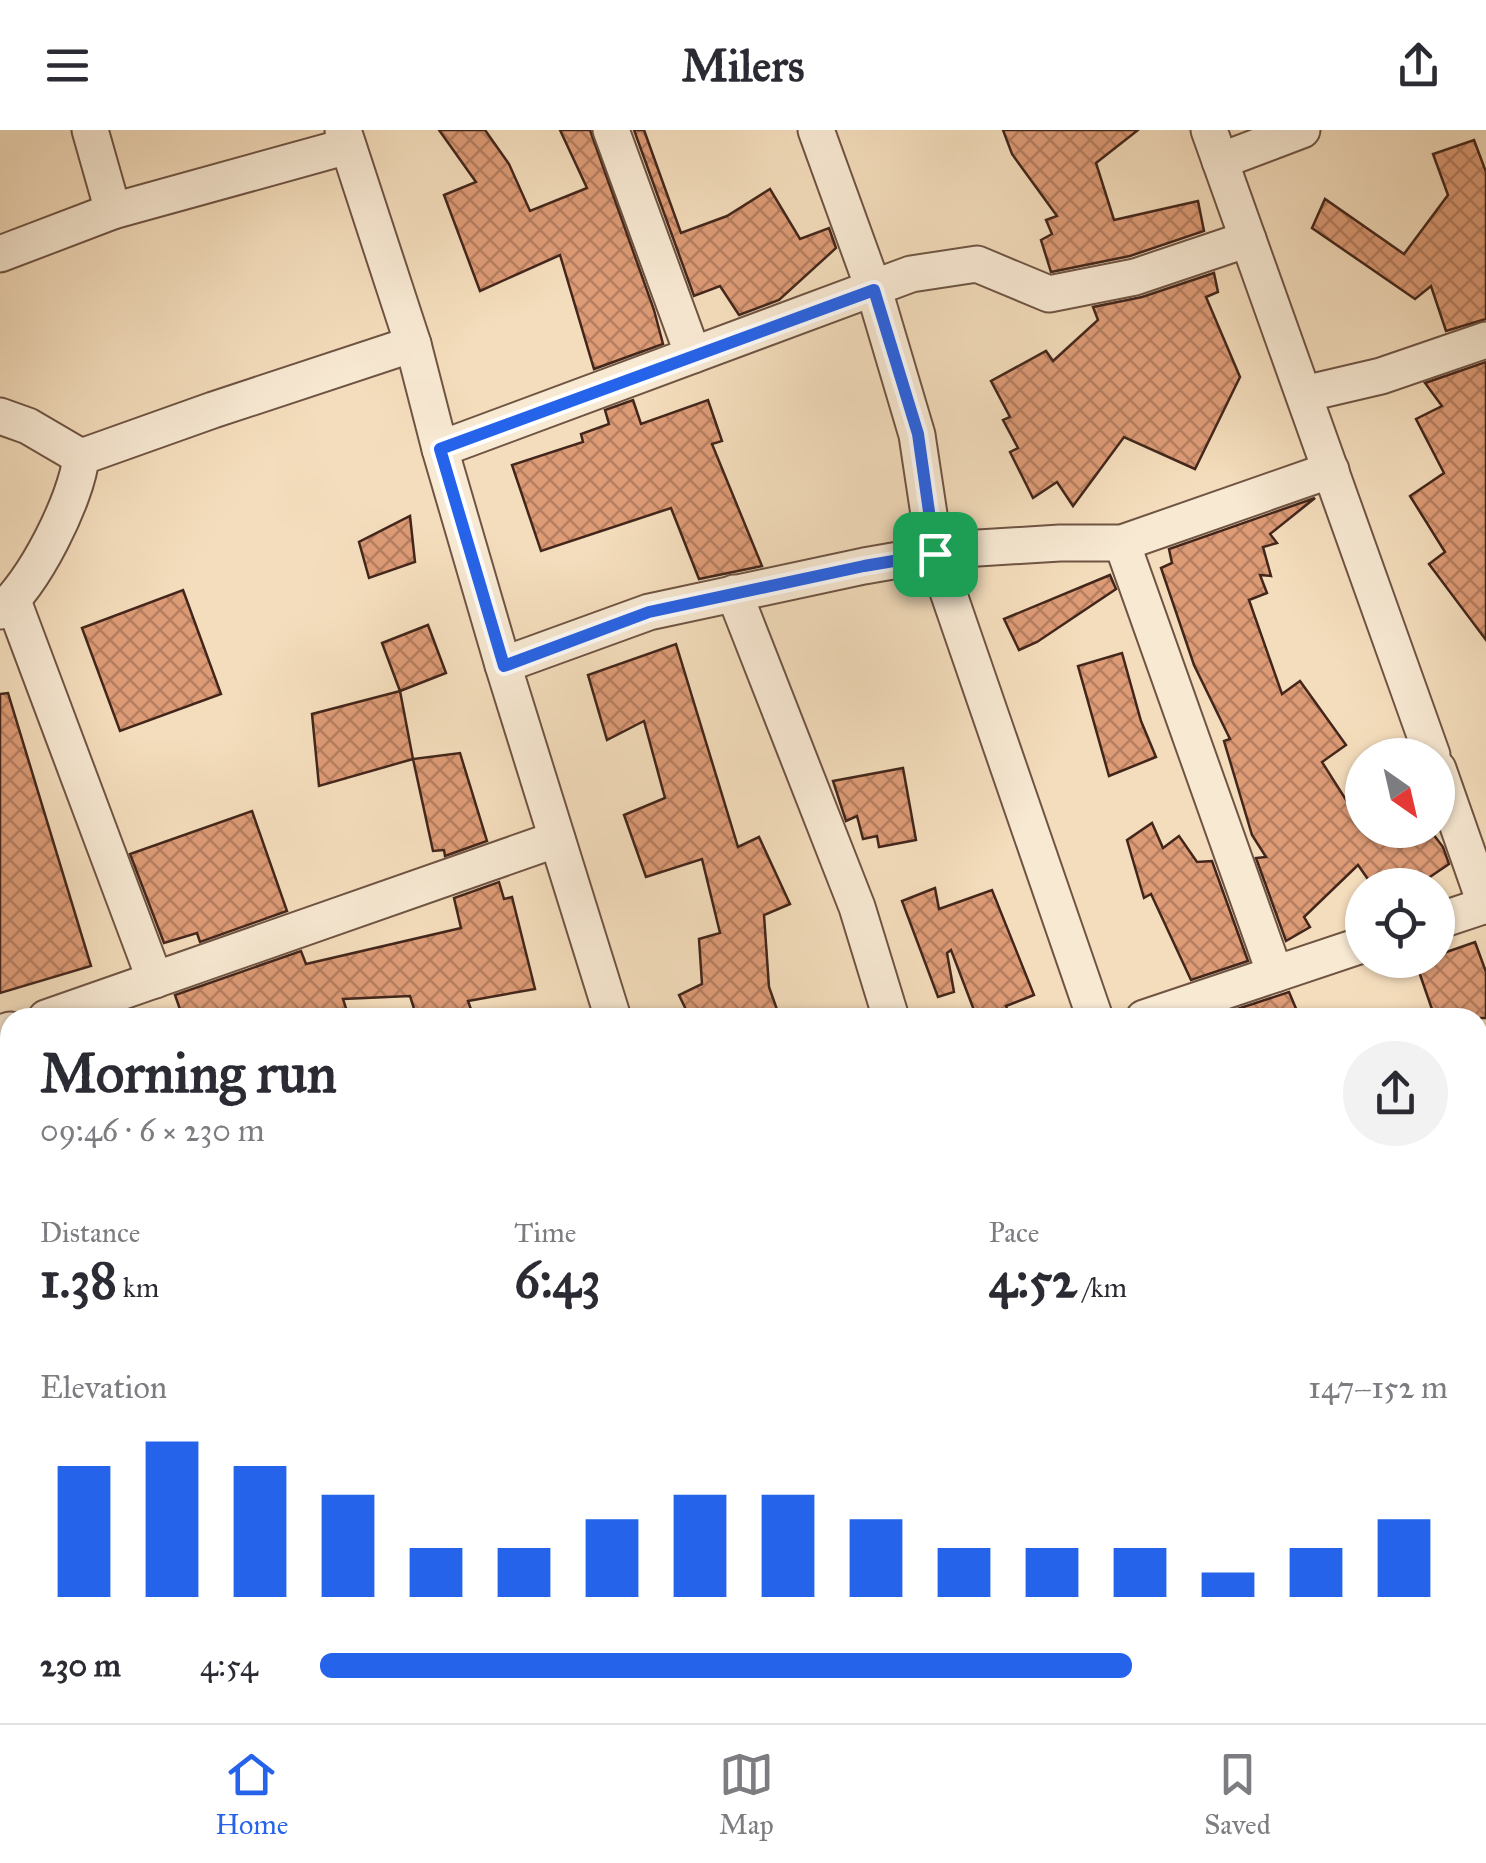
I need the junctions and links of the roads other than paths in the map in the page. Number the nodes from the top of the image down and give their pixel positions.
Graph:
1 (90, 130) edge
2 (611, 130) edge
3 (816, 130) edge
4 (1302, 130) edge
5 (345, 138) edge
6 (1215, 146) edge
7 (113, 211) junction
8 (1248, 239) junction
9 (0, 254) edge
10 (874, 290) junction
11 (1486, 340) edge
12 (413, 344) junction
13 (693, 355) junction
14 (1304, 394) junction
15 (0, 416) edge
16 (440, 449) junction
17 (81, 458) junction
18 (1331, 470) junction
19 (1122, 543) junction
20 (935, 554) junction
21 (734, 594) junction
22 (6, 606) edge
23 (504, 666) junction
24 (1426, 738) edge
25 (1455, 818) edge
26 (557, 838) junction
27 (1486, 905) edge
28 (1455, 915) edge
29 (1345, 951) edge
30 (1275, 974) junction
31 (154, 980) junction
32 (74, 1008) edge
33 (609, 1008) edge
34 (887, 1008) edge
35 (1092, 1008) edge
36 (1174, 1008) edge

1 - 7 street
2 - 13 street
3 - 10 street
4 - 6 street
5 - 7 street
5 - 12 street
6 - 8 street
7 - 9 street
8 - 10 street
8 - 14 street
10 - 13 street
10 - 20 street
11 - 14 street
12 - 16 street
12 - 17 street
13 - 16 street
14 - 18 street
15 - 17 street
16 - 23 street
17 - 22 street
18 - 19 street
18 - 24 street
19 - 20 street
19 - 30 street
20 - 21 street
20 - 35 street
21 - 23 street
21 - 34 street
22 - 31 street
23 - 26 street
25 - 27 street
26 - 31 street
26 - 33 street
27 - 28 street
29 - 30 street
30 - 36 street
31 - 32 street

